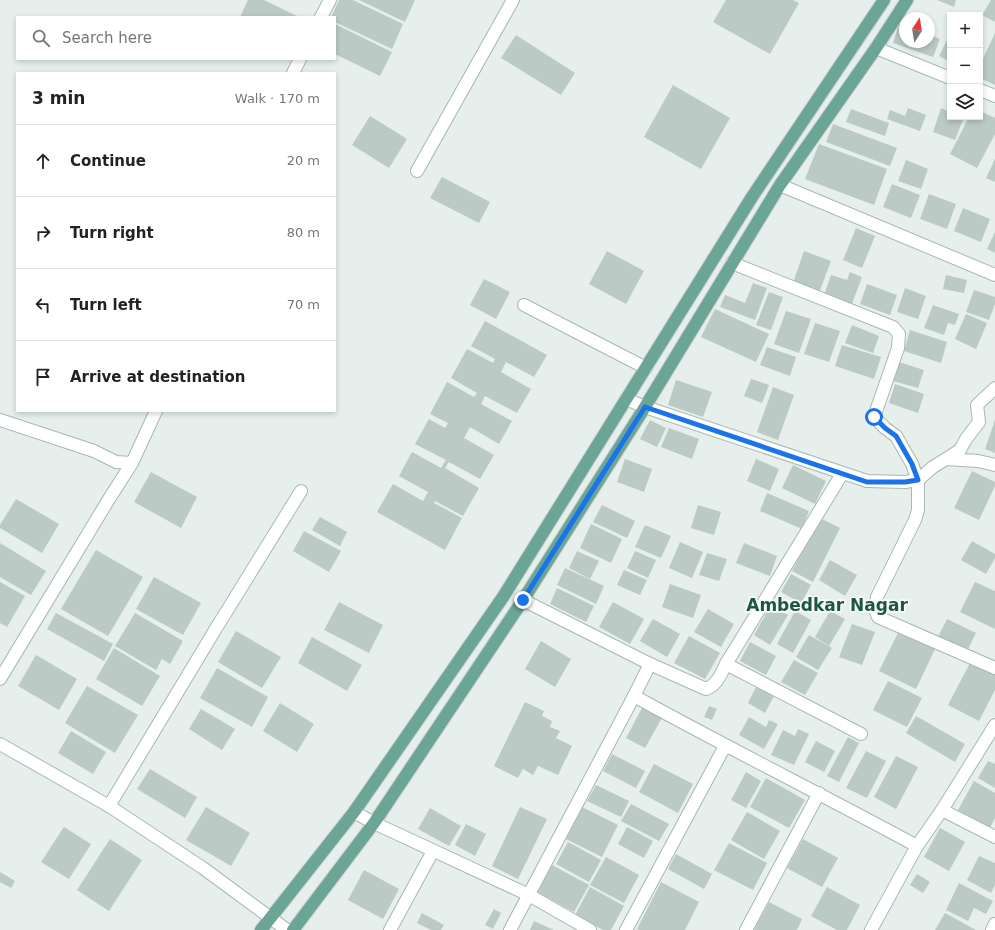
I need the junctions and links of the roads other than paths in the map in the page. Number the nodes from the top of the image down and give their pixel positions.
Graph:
1 (330, 0) edge
2 (513, 0) edge
3 (884, 0) edge
4 (907, 0) edge
5 (322, 16) edge
6 (876, 48) junction
7 (299, 60) edge
8 (293, 72) edge
9 (947, 77) edge
10 (983, 91) edge
11 (995, 96) edge
12 (417, 172) dead end
13 (780, 186) junction
14 (732, 263) junction
15 (995, 275) edge
16 (524, 305) dead end
17 (646, 368) junction
18 (995, 388) edge
19 (626, 399) junction
20 (645, 407) junction
21 (156, 412) edge
22 (0, 420) edge
23 (946, 460) junction
24 (132, 463) junction
25 (995, 465) edge
26 (842, 474) junction
27 (918, 480) junction
28 (301, 492) dead end
29 (523, 600) junction
30 (650, 664) junction
31 (726, 664) junction
32 (995, 668) edge
33 (0, 679) edge
34 (634, 696) junction
35 (995, 725) edge
36 (861, 734) dead end
37 (0, 744) edge
38 (725, 746) junction
39 (819, 793) junction
40 (110, 806) junction
41 (942, 810) junction
42 (354, 812) junction
43 (374, 822) junction
44 (995, 837) edge
45 (916, 846) junction
46 (433, 851) junction
47 (529, 895) junction
48 (272, 918) junction
49 (995, 924) edge
50 (262, 930) edge
51 (287, 930) edge
52 (293, 930) edge
53 (390, 930) edge
54 (510, 930) edge
55 (590, 930) edge
56 (626, 930) edge
57 (746, 930) edge
58 (871, 930) edge
59 (992, 930) edge

1 - 5 street
2 - 12 street
3 - 17 main road
4 - 6 main road
6 - 9 street
6 - 13 main road
7 - 8 street
10 - 11 street
13 - 14 main road
13 - 15 street
14 - 20 main road
14 - 27 street
16 - 17 street
17 - 19 main road
18 - 23 street
19 - 20 street
19 - 42 main road
20 - 26 street
20 - 29 main road
21 - 24 street
22 - 24 street
23 - 25 street
23 - 27 street
24 - 33 street
26 - 27 street
26 - 31 street
27 - 32 street
28 - 40 street
29 - 30 street
29 - 43 main road
30 - 31 street
30 - 34 street
31 - 36 street
34 - 38 street
34 - 47 street
35 - 41 street
37 - 40 street
38 - 39 street
38 - 56 street
39 - 45 street
39 - 57 street
40 - 48 street
41 - 44 street
41 - 45 street
42 - 43 street
42 - 48 main road
43 - 46 street
43 - 52 main road
45 - 58 street
46 - 47 street
46 - 53 street
47 - 54 street
47 - 55 street
48 - 50 main road
48 - 51 street
49 - 59 street

